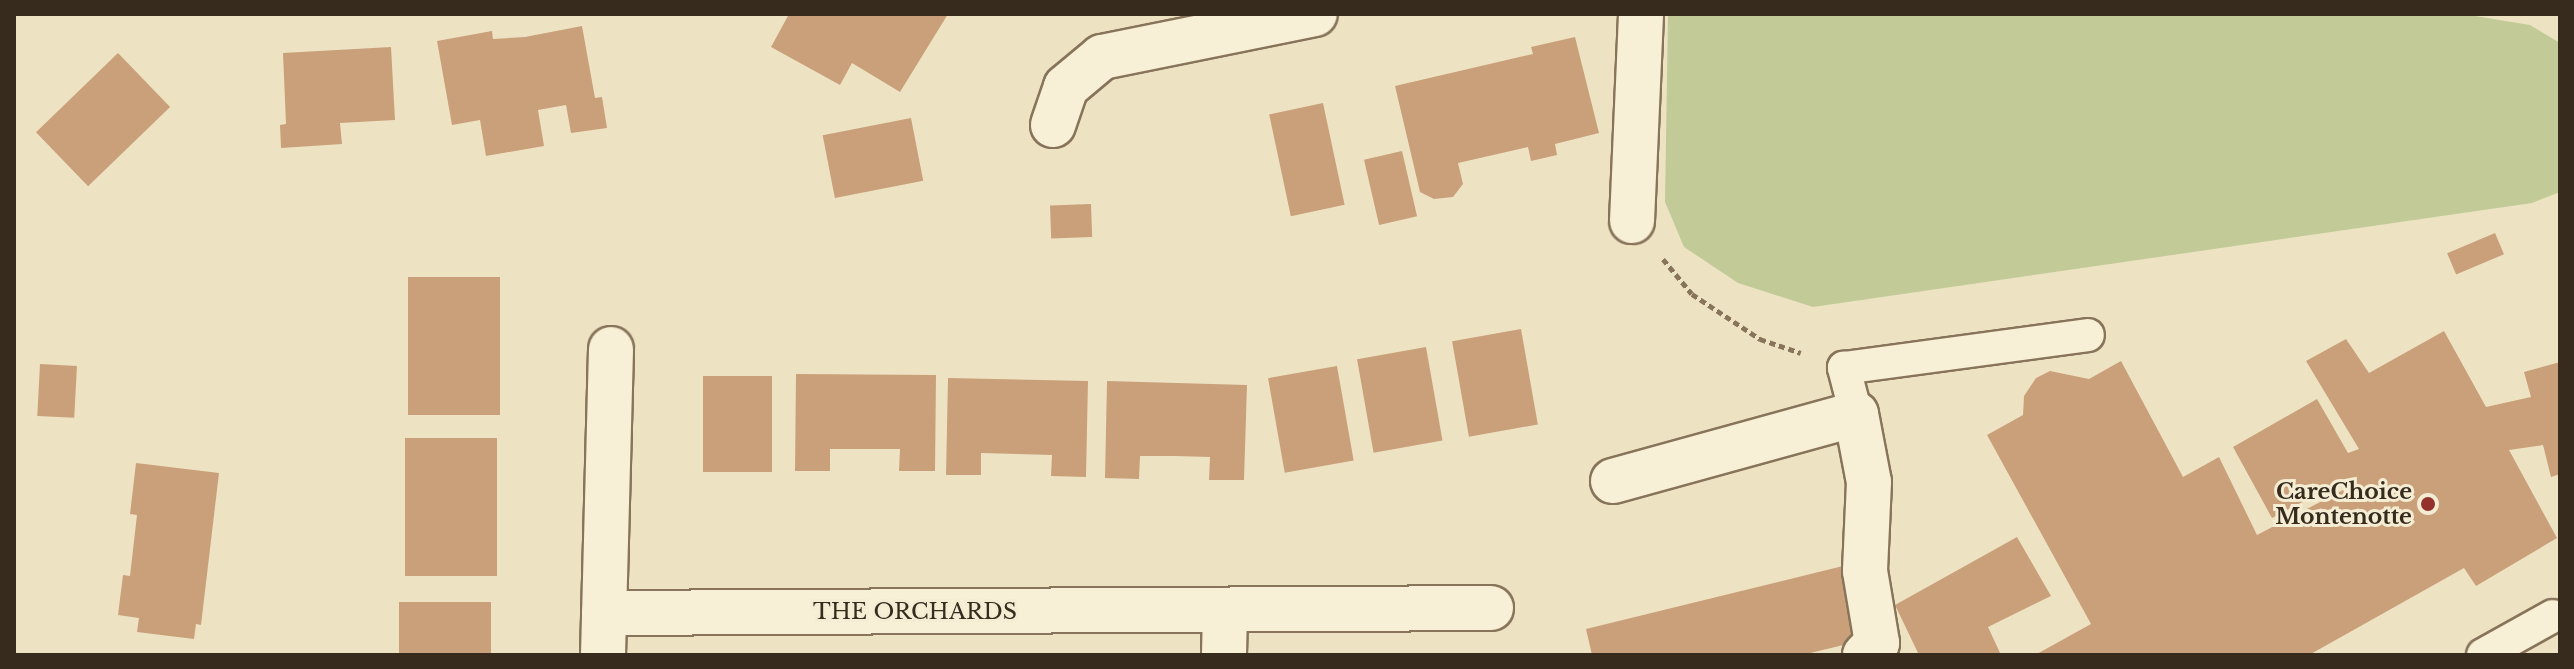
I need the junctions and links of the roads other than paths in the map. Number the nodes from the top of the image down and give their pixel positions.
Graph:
1 (1315, 14) edge
2 (1641, 14) edge
3 (1053, 125) dead end
4 (1632, 221) road end
5 (2088, 335) dead end
6 (611, 349) dead end
7 (1856, 414) junction
8 (1613, 481) dead end
9 (1491, 608) dead end
10 (1225, 611) junction
11 (2553, 616) dead end
12 (604, 634) edge
13 (1224, 655) edge
14 (1865, 655) edge
15 (2483, 655) edge

1 - 3 street
2 - 4 street
5 - 7 lane
6 - 12 street, THE ORCHARDS
7 - 8 street
7 - 14 street
9 - 10 street, THE ORCHARDS
10 - 12 street, THE ORCHARDS
10 - 13 street
11 - 15 lane

